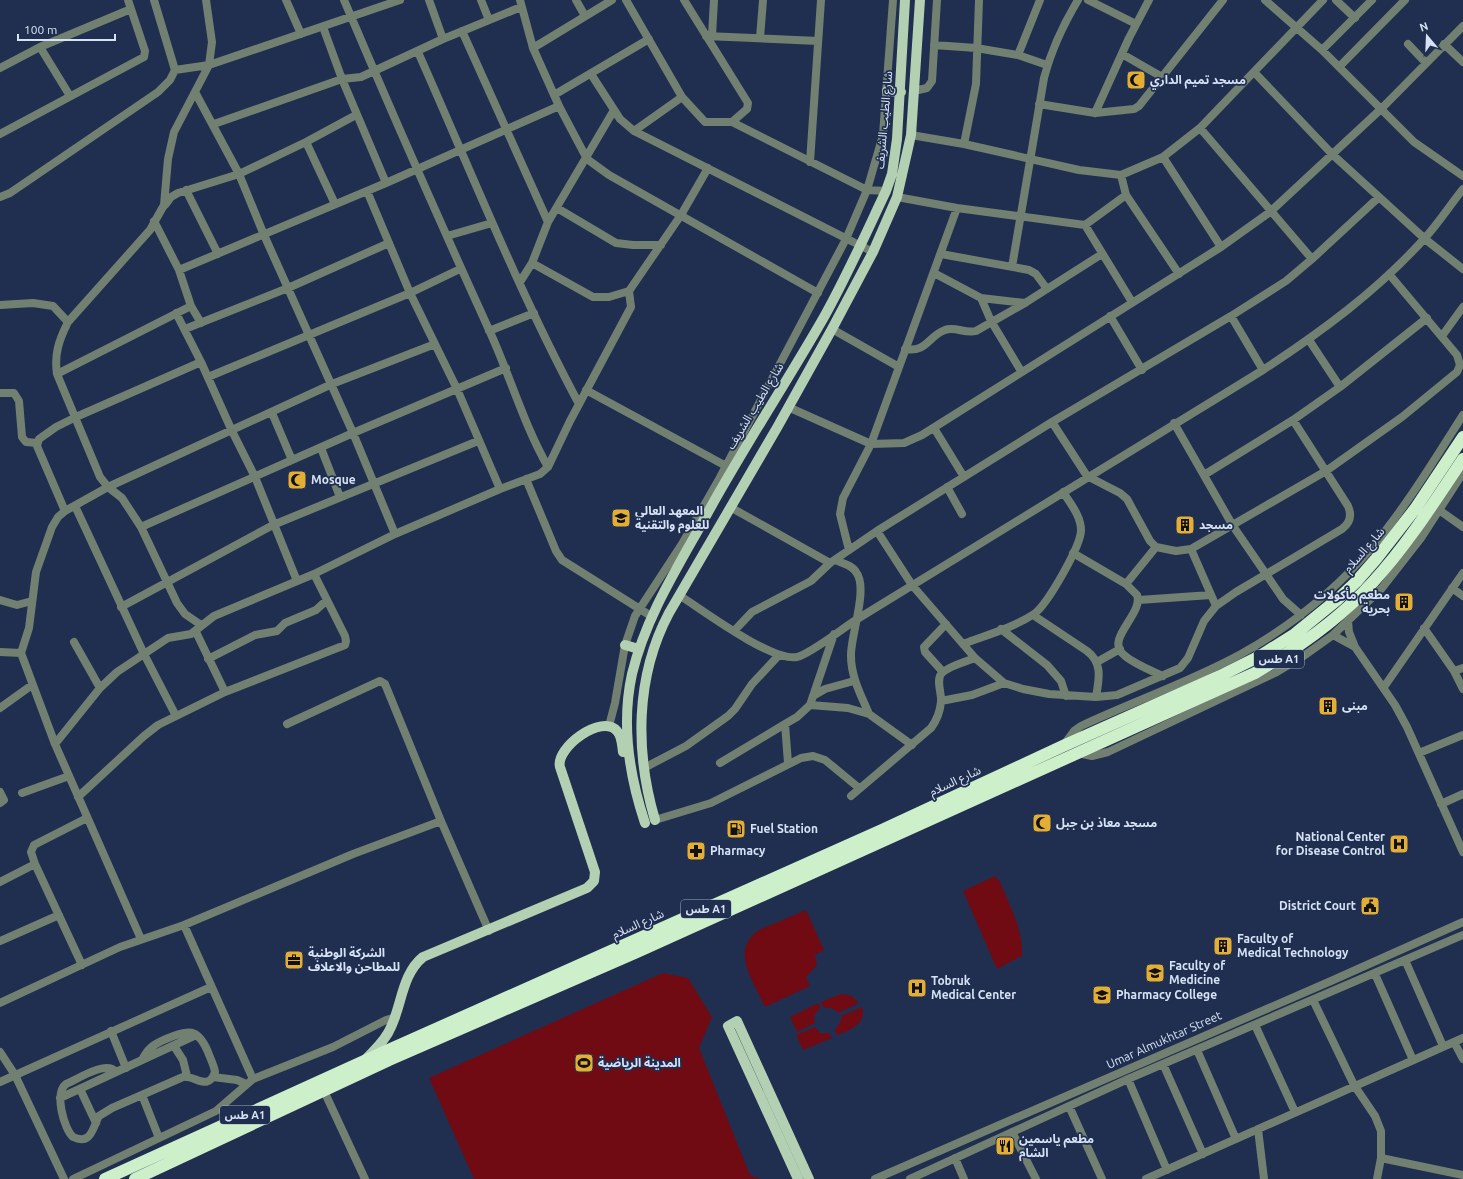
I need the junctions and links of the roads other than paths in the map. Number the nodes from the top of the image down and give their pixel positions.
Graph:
1 (128, 0) edge
2 (154, 0) edge
3 (206, 0) edge
4 (286, 0) edge
5 (344, 0) edge
6 (400, 0) edge
7 (429, 0) edge
8 (481, 0) edge
9 (576, 0) edge
10 (612, 0) edge
11 (626, 0) edge
12 (684, 0) edge
13 (714, 0) edge
14 (762, 0) edge
15 (821, 0) edge
16 (893, 0) edge
17 (906, 0) edge
18 (920, 0) edge
19 (937, 0) edge
20 (979, 0) edge
21 (1040, 0) edge
22 (1078, 0) edge
23 (1088, 0) edge
24 (1149, 0) edge
25 (1223, 0) edge
26 (1265, 0) edge
27 (1323, 0) edge
28 (1336, 0) edge
29 (1372, 0) edge
30 (1405, 0) edge
31 (520, 4) edge
32 (131, 9) junction
33 (585, 16) junction
34 (351, 17) junction
35 (1355, 18) junction
36 (489, 20) junction
37 (1136, 24) junction
38 (323, 26) junction
39 (904, 26) junction
40 (918, 26) junction
41 (1296, 26) junction
42 (1463, 26) edge
43 (462, 32) junction
44 (301, 34) junction
45 (709, 36) junction
46 (760, 38) junction
47 (443, 39) junction
48 (649, 39) junction
49 (818, 41) junction
50 (934, 44) junction
51 (1408, 44) dead end
52 (1444, 44) junction
53 (40, 47) junction
54 (533, 48) junction
55 (976, 48) junction
56 (1322, 50) junction
57 (418, 52) junction
58 (1018, 54) junction
59 (1122, 54) junction
60 (1463, 62) edge
61 (1426, 63) junction
62 (209, 64) junction
63 (1047, 65) junction
64 (1339, 67) junction
65 (0, 68) edge
66 (175, 70) junction
67 (374, 70) junction
68 (1254, 72) junction
69 (591, 74) junction
70 (1162, 77) junction
71 (342, 79) junction
72 (887, 90) junction
73 (914, 91) junction
74 (196, 92) junction
75 (901, 92) junction
76 (554, 95) junction
77 (70, 96) junction
78 (682, 97) junction
79 (1039, 104) junction
80 (559, 106) junction
81 (1381, 109) junction
82 (614, 110) junction
83 (1095, 113) junction
84 (356, 115) junction
85 (732, 122) junction
86 (214, 124) junction
87 (1200, 128) junction
88 (507, 130) junction
89 (634, 131) junction
90 (0, 134) edge
91 (911, 134) junction
92 (306, 142) junction
93 (964, 144) junction
94 (461, 150) junction
95 (1333, 155) junction
96 (1163, 157) junction
97 (587, 159) junction
98 (1030, 159) junction
99 (810, 162) junction
100 (708, 168) junction
101 (417, 170) junction
102 (239, 174) junction
103 (1121, 175) junction
104 (1463, 176) edge
105 (386, 183) junction
106 (1463, 188) edge
107 (186, 190) junction
108 (867, 190) junction
109 (367, 191) junction
110 (886, 191) junction
111 (1126, 195) junction
112 (0, 197) edge
113 (897, 197) junction
114 (1379, 197) junction
115 (335, 204) junction
116 (164, 205) junction
117 (557, 208) junction
118 (956, 208) junction
119 (1270, 212) junction
120 (681, 216) junction
121 (1020, 216) junction
122 (154, 221) junction
123 (548, 222) junction
124 (492, 223) junction
125 (1085, 225) junction
126 (264, 236) junction
127 (447, 236) junction
128 (846, 239) junction
129 (1425, 239) junction
130 (389, 243) junction
131 (661, 245) junction
132 (861, 245) junction
133 (1221, 247) junction
134 (873, 252) junction
135 (218, 254) junction
136 (940, 254) junction
137 (1102, 254) junction
138 (1312, 260) junction
139 (532, 263) junction
140 (1012, 267) junction
141 (460, 269) junction
142 (1463, 269) edge
143 (179, 270) junction
144 (934, 273) junction
145 (1179, 274) junction
146 (1389, 274) junction
147 (520, 282) junction
148 (288, 288) junction
149 (1047, 289) junction
150 (629, 291) junction
151 (410, 293) junction
152 (818, 293) junction
153 (981, 298) junction
154 (1132, 302) junction
155 (1025, 303) junction
156 (0, 306) edge
157 (191, 306) junction
158 (1463, 307) edge
159 (176, 313) junction
160 (534, 313) junction
161 (1110, 316) junction
162 (1231, 316) junction
163 (1427, 318) junction
164 (991, 321) junction
165 (68, 322) junction
166 (201, 323) junction
167 (185, 329) junction
168 (832, 329) junction
169 (489, 331) junction
170 (310, 335) junction
171 (1442, 336) junction
172 (1308, 340) junction
173 (435, 344) junction
174 (905, 349) junction
175 (201, 362) junction
176 (899, 367) junction
177 (506, 368) junction
178 (1142, 370) junction
179 (1263, 370) junction
180 (1021, 371) junction
181 (57, 374) junction
182 (208, 377) junction
183 (332, 384) junction
184 (1340, 387) junction
185 (457, 389) junction
186 (586, 390) junction
187 (0, 393) edge
188 (579, 404) junction
189 (788, 407) junction
190 (272, 412) junction
191 (1463, 415) edge
192 (76, 417) junction
193 (1293, 420) junction
194 (1052, 422) junction
195 (1174, 423) junction
196 (934, 428) junction
197 (232, 431) junction
198 (353, 433) junction
199 (1463, 436) edge
200 (478, 441) junction
201 (37, 443) junction
202 (872, 444) junction
203 (321, 448) junction
204 (1463, 459) edge
205 (292, 460) junction
206 (726, 466) junction
207 (548, 467) junction
208 (1326, 471) junction
209 (1463, 473) edge
210 (1204, 475) junction
211 (1087, 476) junction
212 (255, 477) junction
213 (964, 477) junction
214 (526, 479) junction
215 (724, 482) junction
216 (374, 483) junction
217 (108, 487) junction
218 (947, 487) junction
219 (741, 488) junction
220 (500, 489) junction
221 (1063, 492) junction
222 (340, 497) junction
223 (715, 498) junction
224 (75, 506) junction
225 (730, 507) junction
226 (1439, 510) junction
227 (65, 511) junction
228 (962, 514) dead end
229 (273, 525) junction
230 (1232, 526) junction
231 (1463, 527) edge
232 (141, 528) junction
233 (877, 531) junction
234 (395, 534) junction
235 (1156, 547) junction
236 (1191, 549) junction
237 (849, 550) junction
238 (1073, 553) junction
239 (833, 562) junction
240 (1463, 573) edge
241 (314, 574) junction
242 (1266, 575) junction
243 (168, 581) junction
244 (297, 581) junction
245 (1126, 584) junction
246 (912, 585) junction
247 (1452, 588) junction
248 (679, 595) junction
249 (1211, 595) junction
250 (1463, 596) edge
251 (0, 600) edge
252 (326, 600) junction
253 (1139, 600) junction
254 (32, 601) junction
255 (121, 606) junction
256 (1216, 606) junction
257 (639, 609) junction
258 (1033, 615) junction
259 (1301, 615) junction
260 (651, 616) junction
261 (859, 618) junction
262 (1348, 621) junction
263 (946, 624) junction
264 (198, 628) junction
265 (1424, 628) junction
266 (1001, 629) junction
267 (734, 631) junction
268 (834, 634) junction
269 (1333, 635) junction
270 (74, 642) dead end
271 (963, 644) junction
272 (625, 645) junction
273 (1355, 647) junction
274 (639, 649) junction
275 (1120, 649) junction
276 (0, 652) edge
277 (21, 653) junction
278 (144, 654) junction
279 (778, 655) junction
280 (975, 658) junction
281 (208, 659) junction
282 (1097, 662) junction
283 (1463, 668) edge
284 (1454, 671) junction
285 (943, 672) junction
286 (1162, 676) junction
287 (854, 681) junction
288 (1004, 683) junction
289 (32, 685) junction
290 (1384, 687) junction
291 (100, 688) junction
292 (1463, 689) edge
293 (225, 692) junction
294 (813, 696) junction
295 (1066, 696) junction
296 (1096, 697) junction
297 (942, 701) junction
298 (810, 705) junction
299 (0, 708) edge
300 (869, 714) junction
301 (176, 716) junction
302 (287, 724) dead end
303 (785, 724) junction
304 (609, 726) junction
305 (1463, 735) edge
306 (55, 744) junction
307 (912, 745) junction
308 (1063, 746) junction
309 (1077, 753) junction
310 (1419, 754) junction
311 (720, 763) dead end
312 (788, 763) junction
313 (644, 768) junction
314 (631, 769) junction
315 (1028, 769) junction
316 (69, 776) junction
317 (859, 788) junction
318 (0, 792) edge
319 (22, 793) dead end
320 (1463, 794) edge
321 (851, 796) dead end
322 (78, 797) junction
323 (0, 803) edge
324 (1441, 804) junction
325 (87, 818) junction
326 (441, 822) junction
327 (650, 822) junction
328 (1463, 852) edge
329 (35, 864) junction
330 (0, 882) edge
331 (59, 915) junction
332 (1463, 922) edge
333 (184, 925) junction
334 (489, 931) junction
335 (1463, 935) edge
336 (141, 939) junction
337 (0, 941) edge
338 (1405, 960) junction
339 (82, 965) junction
340 (1374, 974) junction
341 (1331, 981) junction
342 (211, 987) junction
343 (1335, 991) junction
344 (1313, 1000) junction
345 (0, 1003) edge
346 (396, 1018) junction
347 (1255, 1025) junction
348 (111, 1031) junction
349 (196, 1035) junction
350 (1463, 1038) edge
351 (1454, 1042) junction
352 (174, 1046) junction
353 (1443, 1046) junction
354 (1197, 1050) junction
355 (0, 1052) edge
356 (386, 1056) junction
357 (1463, 1059) edge
358 (142, 1060) junction
359 (364, 1060) junction
360 (1412, 1060) junction
361 (1163, 1064) junction
362 (126, 1068) junction
363 (116, 1072) junction
364 (15, 1075) junction
365 (187, 1076) junction
366 (213, 1077) junction
367 (254, 1079) junction
368 (1128, 1080) junction
369 (0, 1082) edge
370 (246, 1084) junction
371 (1354, 1085) junction
372 (80, 1089) junction
373 (324, 1091) junction
374 (142, 1095) junction
375 (60, 1098) junction
376 (1069, 1106) junction
377 (1296, 1112) junction
378 (96, 1123) junction
379 (1258, 1129) junction
380 (1012, 1132) junction
381 (159, 1138) junction
382 (1236, 1139) junction
383 (1203, 1154) junction
384 (955, 1158) junction
385 (1382, 1158) junction
386 (1168, 1170) junction
387 (1463, 1175) edge
388 (922, 1176) edge
389 (64, 1179) edge
390 (73, 1179) edge
391 (106, 1179) edge
392 (135, 1179) edge
393 (365, 1179) edge
394 (798, 1179) edge
395 (809, 1179) edge
396 (875, 1179) edge
397 (910, 1179) edge
398 (964, 1179) edge
399 (1036, 1179) edge
400 (1102, 1179) edge
401 (1147, 1179) edge
402 (1264, 1179) edge
403 (1377, 1179) edge

1 - 32 street
2 - 66 street
3 - 62 street
4 - 44 street
5 - 34 street
6 - 34 street
7 - 47 street
8 - 36 street
9 - 33 street
10 - 33 street
11 - 48 street
12 - 45 street
13 - 45 street
14 - 46 street
15 - 49 street
16 - 72 street
17 - 18 main road
17 - 39 main road, شارع الطيب الشريف
18 - 40 main road, شارع الطيب الشريف
19 - 50 street
20 - 55 street
21 - 58 street
22 - 63 street
23 - 37 street
24 - 37 street
25 - 70 street
26 - 41 street
27 - 41 street
28 - 35 street
29 - 35 street
30 - 64 street
31 - 36 street
31 - 54 street
32 - 53 street
32 - 77 street
33 - 54 street
34 - 38 street
34 - 67 street
35 - 56 street
36 - 43 street
37 - 59 street
38 - 44 street
38 - 71 street
39 - 40 main road
39 - 75 main road, شارع الطيب الشريف
40 - 73 main road, شارع الطيب الشريف
41 - 56 street
41 - 68 street
42 - 52 street
43 - 47 street
43 - 88 street
44 - 62 street
45 - 46 street
45 - 85 street
46 - 49 street
47 - 57 street
48 - 69 street
48 - 78 street
49 - 99 street
50 - 55 street
50 - 73 street
51 - 61 street
52 - 60 street
52 - 61 street
53 - 65 street
53 - 77 street
54 - 76 street
55 - 58 street
55 - 93 street
56 - 64 street
57 - 67 street
57 - 94 street
58 - 63 street
59 - 70 street
59 - 83 street
61 - 81 street
62 - 66 street
62 - 74 street
63 - 79 street
64 - 81 street
66 - 112 street
67 - 71 street
67 - 101 street
68 - 87 street
68 - 95 street
69 - 76 street
69 - 82 street
70 - 83 street
71 - 84 street
71 - 86 street
72 - 75 main road
72 - 108 street
73 - 91 main road, شارع الطيب الشريف
74 - 86 street
74 - 116 street
75 - 110 main road, شارع الطيب الشريف
76 - 80 street
77 - 90 street
78 - 85 street
78 - 89 street
79 - 83 street
79 - 98 street
80 - 88 street
80 - 97 street
81 - 95 street
81 - 104 street
82 - 89 street
82 - 97 street
84 - 92 street
84 - 105 street
85 - 99 street
86 - 102 street
87 - 96 street
87 - 119 street
88 - 94 street
88 - 123 street
89 - 100 street
91 - 93 street
91 - 113 main road, شارع الطيب الشريف
92 - 102 street
92 - 115 street
93 - 98 street
94 - 101 street
94 - 124 street
95 - 114 street
95 - 119 street
96 - 103 street
96 - 133 street
97 - 117 street
97 - 120 street
98 - 103 street
98 - 121 street
99 - 108 street
100 - 120 street
100 - 128 street
101 - 105 street
101 - 127 street
102 - 107 street
102 - 126 street
103 - 111 street
105 - 109 street
106 - 129 street
107 - 116 street
107 - 135 street
108 - 110 street
108 - 128 street
109 - 115 street
109 - 130 street
110 - 132 main road, شارع الطيب الشريف
111 - 125 street
111 - 145 street
113 - 118 street
113 - 134 main road, شارع الطيب الشريف
114 - 129 street
114 - 138 street
115 - 126 street
116 - 122 street
117 - 123 street
117 - 131 street
118 - 121 street
118 - 136 street
119 - 133 street
119 - 138 street
120 - 131 street
120 - 152 street
121 - 125 street
121 - 140 street
122 - 143 street
122 - 165 street
123 - 139 street
124 - 127 street
124 - 147 street
125 - 137 street
126 - 135 street
126 - 148 street
127 - 141 street
128 - 132 street
128 - 152 street
129 - 142 street
129 - 146 street
130 - 148 street
130 - 151 street
131 - 150 street
132 - 134 street
132 - 215 main road, شارع الطيب الشريف
133 - 145 street
134 - 168 main road, شارع الطيب الشريف
135 - 143 street
136 - 140 street
136 - 144 street
137 - 149 street
137 - 154 street
138 - 162 street
139 - 147 street
139 - 150 street
140 - 149 street
141 - 151 street
141 - 169 street
143 - 157 street
144 - 153 street
144 - 174 street
145 - 154 street
146 - 163 street
146 - 172 street
147 - 160 street
148 - 166 street
148 - 170 street
149 - 155 street
150 - 186 street
151 - 170 street
151 - 173 street
152 - 206 street
153 - 155 street
153 - 164 street
154 - 161 street
155 - 164 street
156 - 165 street
157 - 159 street
157 - 166 street
158 - 171 street
159 - 167 street
159 - 181 street
160 - 169 street
160 - 188 street
161 - 178 street
161 - 180 street
162 - 178 street
162 - 179 street
163 - 171 street
163 - 184 street
164 - 174 street
164 - 180 street
165 - 181 street
166 - 167 street
167 - 175 street
168 - 176 street
168 - 189 main road, شارع الطيب الشريف
169 - 177 street
170 - 182 street
170 - 183 street
171 - 208 street
172 - 179 street
172 - 184 street
173 - 183 street
173 - 185 street
174 - 176 street
175 - 182 street
175 - 192 street
176 - 202 street
177 - 185 street
177 - 207 street
178 - 194 street
179 - 195 street
180 - 196 street
181 - 192 street
182 - 197 street
183 - 190 street
183 - 198 street
184 - 193 street
185 - 198 street
185 - 200 street
186 - 188 street
186 - 206 street
187 - 201 street
188 - 207 street
189 - 202 street
189 - 219 main road, شارع الطيب الشريف
190 - 197 street
190 - 205 street
191 - 259 street
192 - 201 street
192 - 217 street
193 - 208 street
193 - 210 street
194 - 211 street
194 - 213 street
195 - 210 street
195 - 211 street
196 - 202 street
196 - 213 street
197 - 212 street
197 - 217 street
198 - 203 street
198 - 216 street
199 - 308 highway, شارع السلام
200 - 216 street
200 - 220 street
201 - 227 street
202 - 237 street
203 - 205 street
203 - 222 street
204 - 309 highway, شارع السلام / طس A1
205 - 212 street
206 - 257 street
207 - 214 street
208 - 230 street
208 - 242 street
209 - 226 street
210 - 230 street
211 - 221 street
211 - 235 street
212 - 229 street
212 - 232 street
213 - 218 street
214 - 220 street
214 - 257 street
215 - 219 main road
215 - 223 main road, شارع الطيب الشريف
216 - 222 street
216 - 234 street
217 - 224 street
217 - 232 street
218 - 228 street
218 - 233 street
219 - 225 main road, شارع الطيب الشريف
220 - 234 street
221 - 238 street
221 - 246 street
222 - 229 street
223 - 225 main road
223 - 260 main road, شارع الطيب الشريف
224 - 227 street
224 - 255 street
225 - 239 street
225 - 248 main road, شارع الطيب الشريف
226 - 231 street
226 - 262 street
227 - 254 street
229 - 243 street
229 - 244 street
230 - 236 street
230 - 242 street
232 - 243 street
233 - 237 street
233 - 246 street
234 - 241 street
235 - 236 street
235 - 245 street
236 - 249 street
237 - 239 street
238 - 245 street
238 - 258 street
239 - 261 street
239 - 267 street
240 - 247 street
241 - 244 street
241 - 252 street
242 - 256 street
242 - 259 street
243 - 255 street
243 - 264 street
244 - 264 street
245 - 253 street
246 - 261 street
246 - 263 street
247 - 250 street
247 - 265 street
248 - 267 street
248 - 313 main road, شارع الطيب الشريف
249 - 253 street
249 - 256 street
251 - 254 street
252 - 281 street
252 - 293 street
253 - 275 street
254 - 277 street
255 - 278 street
256 - 286 street
257 - 260 street
257 - 272 street
258 - 266 street
258 - 282 street
259 - 308 street
260 - 274 main road, شارع الطيب الشريف
261 - 268 street
261 - 287 street
262 - 269 street
262 - 273 street
263 - 271 street
263 - 285 street
264 - 278 street
264 - 281 street
265 - 284 street
265 - 290 street
266 - 271 street
266 - 295 street
267 - 279 street
268 - 279 street
268 - 294 street
269 - 273 street
269 - 309 street
270 - 291 street
271 - 280 street
272 - 274 main road
272 - 304 street
273 - 290 street
274 - 314 main road, شارع الطيب الشريف
275 - 282 street
275 - 286 street
276 - 277 street
277 - 289 street
278 - 291 street
278 - 301 street
279 - 313 street
280 - 285 street
280 - 288 street
281 - 293 street
282 - 296 street
283 - 284 street
284 - 292 street
285 - 297 street
286 - 296 street
287 - 294 street
287 - 300 street
288 - 295 street
288 - 297 street
289 - 299 street
289 - 306 street
290 - 310 street
291 - 306 street
293 - 301 street
294 - 298 street
295 - 296 street
297 - 307 street
298 - 300 street
298 - 303 street
300 - 307 street
301 - 322 street
302 - 326 street
303 - 311 street
303 - 312 street
304 - 314 main road
304 - 334 main road
305 - 310 street
306 - 316 street
307 - 317 street
308 - 315 highway, شارع السلام
309 - 315 highway, شارع السلام / طس A1
310 - 324 street
312 - 317 street
312 - 327 street
313 - 314 main road
313 - 327 main road, شارع الطيب الشريف
314 - 327 main road, شارع الطيب الشريف
315 - 356 highway, شارع السلام / طس A1
316 - 319 street
316 - 322 street
317 - 321 street
318 - 323 street
320 - 324 street
322 - 325 street
324 - 328 street
325 - 329 street
325 - 336 street
326 - 333 street
326 - 334 street
329 - 330 street
329 - 331 street
331 - 337 street
331 - 339 street
332 - 341 street, Umar Almukhtar Street
333 - 336 street
333 - 342 street
334 - 346 main road
335 - 338 street, Umar Almukhtar Street
336 - 339 street
338 - 340 street, Umar Almukhtar Street
338 - 353 street
339 - 345 street
340 - 343 street, Umar Almukhtar Street
340 - 360 street
341 - 343 street
341 - 396 street, Umar Almukhtar Street
342 - 348 street
342 - 367 street
343 - 344 street, Umar Almukhtar Street
344 - 347 street, Umar Almukhtar Street
344 - 371 street
346 - 359 main road
346 - 367 street
347 - 354 street, Umar Almukhtar Street
347 - 377 street
348 - 362 street
348 - 364 street
349 - 352 street
349 - 358 street
349 - 366 street
350 - 351 street
351 - 353 street
351 - 357 street
352 - 358 street
352 - 365 street
353 - 360 street
354 - 361 street, Umar Almukhtar Street
354 - 382 street
355 - 364 street
356 - 359 highway, طس A1
356 - 373 highway, طس A1
358 - 362 street
359 - 391 highway, طس A1
360 - 371 street
361 - 368 street, Umar Almukhtar Street
361 - 383 street
362 - 363 street
363 - 372 street
363 - 375 street
364 - 369 street
364 - 389 street
365 - 366 street
365 - 374 street
366 - 370 street
367 - 370 street
368 - 376 street, Umar Almukhtar Street
368 - 386 street
370 - 381 street
371 - 377 street
371 - 385 street
372 - 375 street
372 - 378 street
373 - 392 highway, طس A1
373 - 393 street
374 - 378 street
374 - 381 street
375 - 378 street
376 - 380 street, Umar Almukhtar Street
376 - 400 street
377 - 379 street
379 - 382 street
379 - 402 street
380 - 384 street, Umar Almukhtar Street
380 - 399 street
381 - 390 street
382 - 383 street
383 - 386 street
384 - 388 street, Umar Almukhtar Street
384 - 398 street
385 - 387 street
385 - 403 street
386 - 401 street
388 - 397 street, Umar Almukhtar Street
394 - 395 main road

